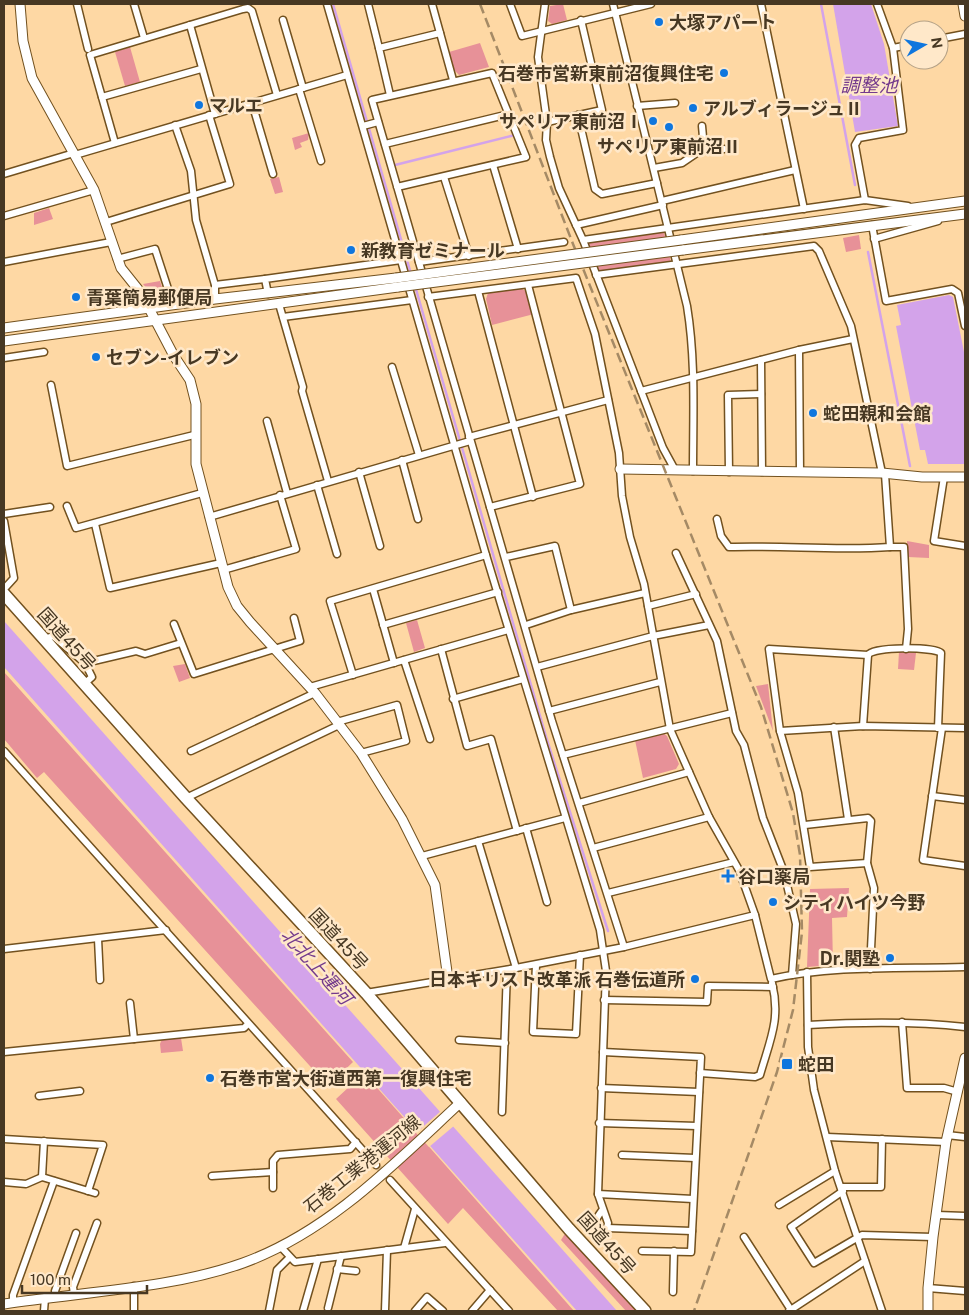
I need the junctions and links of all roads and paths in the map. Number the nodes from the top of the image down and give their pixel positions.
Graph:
1 (20, 4) edge
2 (77, 4) edge
3 (134, 4) edge
4 (327, 4) edge
5 (368, 4) edge
6 (432, 4) edge
7 (510, 4) edge
8 (545, 4) edge
9 (613, 4) edge
10 (651, 4) edge
11 (761, 4) edge
12 (878, 4) edge
13 (963, 4) edge
14 (242, 6) edge
15 (615, 14) junction
16 (965, 16) edge
17 (283, 20) dead end
18 (581, 20) junction
19 (190, 26) junction
20 (543, 31) junction
21 (440, 33) junction
22 (965, 34) edge
23 (949, 37) edge
24 (144, 38) junction
25 (899, 46) edge
26 (379, 48) junction
27 (893, 48) junction
28 (88, 49) dead end
29 (201, 69) junction
30 (347, 75) junction
31 (453, 80) junction
32 (301, 88) junction
33 (390, 95) junction
34 (277, 96) junction
35 (102, 97) junction
36 (252, 102) junction
37 (675, 103) dead end
38 (637, 106) junction
39 (212, 114) junction
40 (509, 114) junction
41 (578, 115) junction
42 (376, 122) junction
43 (547, 122) junction
44 (175, 125) junction
45 (363, 126) junction
46 (702, 126) dead end
47 (115, 143) junction
48 (385, 144) junction
49 (704, 148) junction
50 (724, 149) dead end
51 (75, 154) junction
52 (320, 161) dead end
53 (493, 165) junction
54 (654, 168) junction
55 (795, 170) junction
56 (4, 174) edge
57 (273, 174) dead end
58 (444, 177) junction
59 (657, 182) junction
60 (397, 187) junction
61 (94, 190) junction
62 (193, 196) junction
63 (865, 200) junction
64 (965, 201) edge
65 (662, 203) junction
66 (915, 207) junction
67 (804, 208) junction
68 (961, 215) edge
69 (4, 216) edge
70 (106, 222) junction
71 (872, 225) junction
72 (576, 226) junction
73 (668, 228) junction
74 (874, 239) junction
75 (583, 240) junction
76 (111, 242) junction
77 (564, 242) dead end
78 (518, 249) junction
79 (469, 256) junction
80 (117, 259) junction
81 (401, 260) junction
82 (4, 262) edge
83 (419, 262) junction
84 (677, 264) junction
85 (596, 275) junction
86 (265, 279) junction
87 (397, 283) junction
88 (216, 284) junction
89 (528, 285) junction
90 (478, 290) junction
91 (170, 292) dead end
92 (268, 294) junction
93 (428, 297) junction
94 (216, 299) junction
95 (412, 300) junction
96 (279, 304) junction
97 (149, 308) junction
98 (284, 317) junction
99 (156, 320) junction
100 (965, 326) edge
101 (4, 328) edge
102 (853, 339) junction
103 (4, 341) edge
104 (799, 350) junction
105 (44, 352) dead end
106 (4, 358) edge
107 (761, 360) junction
108 (392, 367) dead end
109 (694, 377) junction
110 (51, 385) dead end
111 (641, 391) junction
112 (761, 394) junction
113 (608, 400) junction
114 (563, 412) junction
115 (267, 421) dead end
116 (515, 424) junction
117 (194, 435) junction
118 (464, 442) junction
119 (419, 455) junction
120 (402, 460) junction
121 (620, 469) junction
122 (675, 470) junction
123 (693, 471) junction
124 (359, 472) junction
125 (729, 472) junction
126 (762, 472) junction
127 (800, 472) junction
128 (884, 474) junction
129 (944, 477) junction
130 (965, 477) edge
131 (328, 481) junction
132 (317, 485) junction
133 (202, 493) junction
134 (283, 494) junction
135 (534, 497) junction
136 (67, 506) dead end
137 (50, 507) dead end
138 (490, 507) junction
139 (4, 514) edge
140 (209, 517) junction
141 (418, 519) dead end
142 (717, 519) dead end
143 (4, 521) edge
144 (95, 524) junction
145 (380, 546) dead end
146 (965, 546) edge
147 (890, 547) junction
148 (337, 554) dead end
149 (676, 554) dead end
150 (486, 555) junction
151 (506, 557) junction
152 (222, 567) junction
153 (4, 589) edge
154 (373, 589) junction
155 (498, 592) junction
156 (645, 593) junction
157 (4, 594) edge
158 (696, 594) junction
159 (648, 606) junction
160 (571, 610) junction
161 (294, 618) dead end
162 (174, 624) dead end
163 (526, 624) junction
164 (383, 625) junction
165 (709, 625) junction
166 (508, 630) junction
167 (653, 636) junction
168 (44, 639) junction
169 (182, 643) junction
170 (273, 649) junction
171 (906, 649) junction
172 (441, 650) junction
173 (868, 655) junction
174 (404, 660) junction
175 (85, 663) junction
176 (394, 663) junction
177 (537, 667) junction
178 (353, 675) junction
179 (523, 679) junction
180 (660, 682) junction
181 (84, 684) junction
182 (312, 690) junction
183 (453, 700) junction
184 (549, 711) junction
185 (732, 713) junction
186 (338, 724) junction
187 (863, 726) junction
188 (834, 727) junction
189 (940, 728) junction
190 (965, 728) edge
191 (670, 729) junction
192 (780, 731) junction
193 (430, 739) dead end
194 (4, 751) edge
195 (191, 751) dead end
196 (361, 753) junction
197 (563, 755) junction
198 (689, 772) junction
199 (932, 796) junction
200 (186, 798) junction
201 (965, 800) edge
202 (579, 803) junction
203 (708, 817) junction
204 (566, 818) junction
205 (848, 819) junction
206 (805, 825) junction
207 (526, 828) junction
208 (517, 831) junction
209 (478, 842) junction
210 (593, 848) junction
211 (422, 856) junction
212 (734, 862) junction
213 (867, 863) junction
214 (965, 866) edge
215 (608, 893) junction
216 (547, 902) dead end
217 (755, 915) junction
218 (166, 930) junction
219 (98, 939) junction
220 (624, 946) junction
221 (4, 949) edge
222 (604, 951) junction
223 (580, 954) junction
224 (536, 965) junction
225 (965, 967) edge
226 (516, 968) junction
227 (870, 968) junction
228 (507, 970) junction
229 (807, 972) junction
230 (792, 974) junction
231 (448, 979) junction
232 (771, 979) junction
233 (100, 980) dead end
234 (773, 987) junction
235 (366, 993) junction
236 (604, 1000) junction
237 (130, 1003) dead end
238 (902, 1022) junction
239 (248, 1024) junction
240 (808, 1025) junction
241 (965, 1027) edge
242 (134, 1039) junction
243 (459, 1040) dead end
244 (505, 1043) junction
245 (4, 1052) edge
246 (603, 1052) junction
247 (965, 1058) edge
248 (700, 1073) junction
249 (601, 1088) junction
250 (80, 1090) dead end
251 (699, 1092) junction
252 (958, 1092) junction
253 (39, 1096) dead end
254 (461, 1102) junction
255 (502, 1112) dead end
256 (599, 1123) junction
257 (697, 1126) junction
258 (827, 1137) junction
259 (965, 1137) edge
260 (4, 1139) edge
261 (882, 1139) junction
262 (946, 1139) junction
263 (44, 1141) junction
264 (356, 1142) junction
265 (622, 1155) dead end
266 (695, 1158) junction
267 (376, 1165) tunnel mouth
268 (273, 1172) junction
269 (835, 1172) junction
270 (212, 1176) dead end
271 (42, 1177) junction
272 (54, 1180) junction
273 (390, 1180) tunnel mouth
274 (4, 1182) edge
275 (273, 1188) dead end
276 (843, 1189) junction
277 (88, 1191) junction
278 (95, 1193) dead end
279 (598, 1194) junction
280 (693, 1199) junction
281 (779, 1205) dead end
282 (415, 1209) junction
283 (603, 1209) junction
284 (936, 1215) junction
285 (965, 1216) edge
286 (97, 1223) dead end
287 (607, 1228) junction
288 (692, 1232) junction
289 (76, 1233) dead end
290 (856, 1236) junction
291 (933, 1237) junction
292 (744, 1238) dead end
293 (445, 1243) junction
294 (280, 1246) junction
295 (404, 1248) junction
296 (387, 1250) junction
297 (642, 1251) dead end
298 (674, 1251) junction
299 (341, 1256) junction
300 (289, 1258) junction
301 (318, 1259) junction
302 (865, 1261) junction
303 (337, 1269) junction
304 (356, 1271) dead end
305 (134, 1286) junction
306 (928, 1288) junction
307 (490, 1290) junction
308 (965, 1290) edge
309 (673, 1292) dead end
310 (74, 1294) junction
311 (56, 1297) junction
312 (45, 1298) junction
313 (8, 1303) edge
314 (328, 1308) dead end
315 (790, 1310) edge
316 (44, 1311) edge
317 (134, 1311) edge
318 (269, 1311) edge
319 (303, 1311) edge
320 (385, 1311) edge
321 (415, 1311) edge
322 (443, 1311) edge
323 (472, 1311) edge
324 (509, 1311) edge
325 (645, 1311) edge
326 (881, 1311) edge
327 (928, 1311) edge

1 - 51 street
2 - 28 street
3 - 24 street
4 - 30 street
5 - 26 street
6 - 21 street
7 - 20 street
8 - 20 street
9 - 15 street
10 - 15 street
11 - 55 street
12 - 27 street
13 - 16 street
14 - 19 street
14 - 34 street
15 - 18 street
15 - 38 street
17 - 32 street
18 - 20 street
18 - 41 street
19 - 24 street
19 - 29 street
20 - 43 street
21 - 26 street
21 - 31 street
22 - 23 street
24 - 35 street
25 - 27 street
26 - 33 street
27 - 63 street
29 - 35 street
29 - 39 street
30 - 32 street
30 - 45 street
31 - 33 street
31 - 40 street
32 - 34 street
32 - 52 street
33 - 42 street
34 - 36 street
35 - 47 street
36 - 39 street
36 - 57 street
37 - 38 street
38 - 54 street
39 - 44 street
39 - 62 street
40 - 48 street
40 - 53 street
41 - 43 street
41 - 59 street
42 - 45 street
42 - 48 street
43 - 72 street
44 - 47 street
44 - 62 street
45 - 81 street
46 - 49 street
47 - 51 street
48 - 60 street
49 - 50 street
49 - 54 street
51 - 56 street
51 - 61 street
53 - 58 street
53 - 78 street
54 - 59 street
55 - 65 street
55 - 67 street
58 - 60 street
58 - 79 street
59 - 65 street
60 - 83 street
61 - 69 street
61 - 70 street
62 - 70 street
62 - 88 street
63 - 66 street
63 - 67 street
64 - 66 street
65 - 72 street
65 - 73 street
66 - 87 street, bridge
67 - 73 street
68 - 71 street
68 - 74 street
70 - 76 street
71 - 74 street
71 - 87 street, bridge
72 - 75 street
73 - 75 street
73 - 84 street
74 - 100 street
75 - 85 street
76 - 80 street
76 - 82 street
77 - 78 street
78 - 79 street
79 - 83 street
80 - 91 street
80 - 97 street
81 - 86 street
81 - 95 street
83 - 93 street
84 - 85 street
84 - 102 street
84 - 109 street
85 - 111 street
86 - 88 street
86 - 92 street
87 - 92 street
87 - 96 street
88 - 94 street
89 - 90 street
89 - 113 street
89 - 114 street
90 - 93 street
90 - 116 street
92 - 94 street
93 - 118 street
94 - 97 street
95 - 98 street
95 - 118 street
96 - 98 street
96 - 99 street
97 - 99 street
97 - 101 street
98 - 131 street
99 - 103 street
99 - 117 street
102 - 104 street
102 - 128 street
104 - 107 street
104 - 127 street
105 - 106 street
107 - 109 street
107 - 112 street
108 - 119 street
109 - 111 street
109 - 123 street
110 - 117 street
111 - 122 street
112 - 125 street
112 - 126 street
113 - 114 street
113 - 121 street
114 - 116 street
114 - 135 street
115 - 134 street
116 - 118 street
116 - 135 street
117 - 133 street
118 - 119 street
118 - 138 street
118 - 150 street
119 - 120 street
120 - 124 street
120 - 141 street
121 - 122 street
121 - 156 street
122 - 123 street
123 - 125 street
124 - 131 street
124 - 145 street
125 - 126 street
126 - 127 street
127 - 128 street
128 - 129 street
128 - 147 street
129 - 130 street
129 - 146 street
131 - 132 street
132 - 134 street
132 - 148 street
133 - 140 street
133 - 144 street
134 - 140 street
134 - 152 street
135 - 138 street
136 - 144 street
137 - 139 street
138 - 151 street
140 - 152 street
142 - 147 street
143 - 153 street
144 - 152 street
147 - 171 street
149 - 158 street
150 - 154 street
150 - 155 street
151 - 160 street
151 - 163 street
152 - 170 street
154 - 164 street
154 - 178 street
155 - 164 street
155 - 166 street
156 - 159 street
156 - 160 street
157 - 168 highway, 国道45号
158 - 159 street
158 - 165 street
159 - 167 street
160 - 163 street
161 - 170 street
162 - 169 street
163 - 177 street
164 - 176 street
165 - 167 street
165 - 185 street
166 - 172 street
166 - 179 street
167 - 177 street
167 - 180 street
168 - 175 street
168 - 181 highway, 国道45号
169 - 170 street
169 - 175 street
170 - 182 street
171 - 173 street
171 - 189 street
172 - 174 street
172 - 183 street
173 - 187 street
173 - 192 street
174 - 176 street
174 - 193 street
175 - 181 street
176 - 178 street
177 - 184 street
178 - 182 street
179 - 183 street
179 - 204 street
180 - 184 street
180 - 191 street
181 - 200 highway, 国道45号
182 - 186 street
182 - 195 street
183 - 208 street
184 - 197 street
185 - 191 street
185 - 230 street
186 - 196 street
186 - 196 street
186 - 200 street
187 - 188 street
187 - 189 street
188 - 192 street
188 - 205 street
189 - 190 street
189 - 199 street
191 - 197 street
191 - 198 street
192 - 206 street
194 - 218 street
196 - 211 street
197 - 202 street
198 - 202 street
198 - 203 street
199 - 201 street
199 - 214 street
200 - 235 highway, 国道45号
202 - 210 street
203 - 210 street
203 - 212 street
204 - 207 street
204 - 222 street
205 - 206 street
205 - 213 street
206 - 213 street
207 - 208 street
207 - 216 street
208 - 209 street
209 - 211 street
209 - 226 street
210 - 215 street
211 - 231 street
212 - 215 street
212 - 217 street
213 - 227 street
215 - 220 street
217 - 220 street
217 - 232 street
218 - 219 street
218 - 239 street
219 - 221 street
219 - 233 street
220 - 222 street
222 - 223 street
222 - 236 street
223 - 224 street
223 - 224 street
224 - 226 street
225 - 227 street
226 - 228 street
227 - 229 street
228 - 231 street
228 - 244 street
229 - 230 street
229 - 240 street
230 - 232 street
231 - 235 street
232 - 234 street
234 - 236 street
234 - 248 street
235 - 254 highway, 国道45号
236 - 246 street
237 - 242 street
238 - 240 street
238 - 241 street
238 - 252 street
239 - 242 street
239 - 264 street
240 - 258 street
242 - 245 street
243 - 244 street
244 - 255 street
246 - 248 street
246 - 249 street
247 - 252 street
248 - 251 street
249 - 251 street
249 - 256 street
250 - 253 street
251 - 257 street
252 - 262 street
254 - 294 street, 石巻工業港運河線
254 - 325 highway, 国道45号
256 - 257 street
256 - 279 street
257 - 266 street
258 - 261 street
258 - 269 street
259 - 262 street
260 - 263 street
261 - 262 street
261 - 276 street
262 - 284 street
263 - 271 street
263 - 277 street
264 - 267 street
264 - 268 street
265 - 266 street
266 - 280 street
268 - 270 street
268 - 275 street
269 - 276 street
269 - 281 street
271 - 272 street
271 - 274 street
272 - 277 street
272 - 313 street
273 - 282 street
276 - 290 street
276 - 290 street
277 - 278 street
279 - 280 street
279 - 283 street
280 - 288 street
282 - 293 street
282 - 295 street
283 - 287 street
283 - 287 street
284 - 285 street
284 - 291 street
286 - 310 street
287 - 288 street
288 - 298 street
289 - 311 street
290 - 291 street
290 - 302 street
291 - 306 street
292 - 315 street
293 - 295 street
293 - 307 street
294 - 300 street
294 - 305 street, 石巻工業港運河線
295 - 296 street
296 - 299 street
296 - 320 street
297 - 298 street
298 - 309 street
299 - 301 street
299 - 303 street
300 - 301 street
300 - 318 street
301 - 319 street
302 - 315 street
302 - 326 street
303 - 304 street
303 - 314 street
305 - 310 street, 石巻工業港運河線
305 - 317 street
306 - 308 street
306 - 327 street
307 - 323 street
307 - 324 street
310 - 311 street, 石巻工業港運河線
311 - 312 street, 石巻工業港運河線
312 - 313 street, 石巻工業港運河線
312 - 316 street
321 - 322 street

